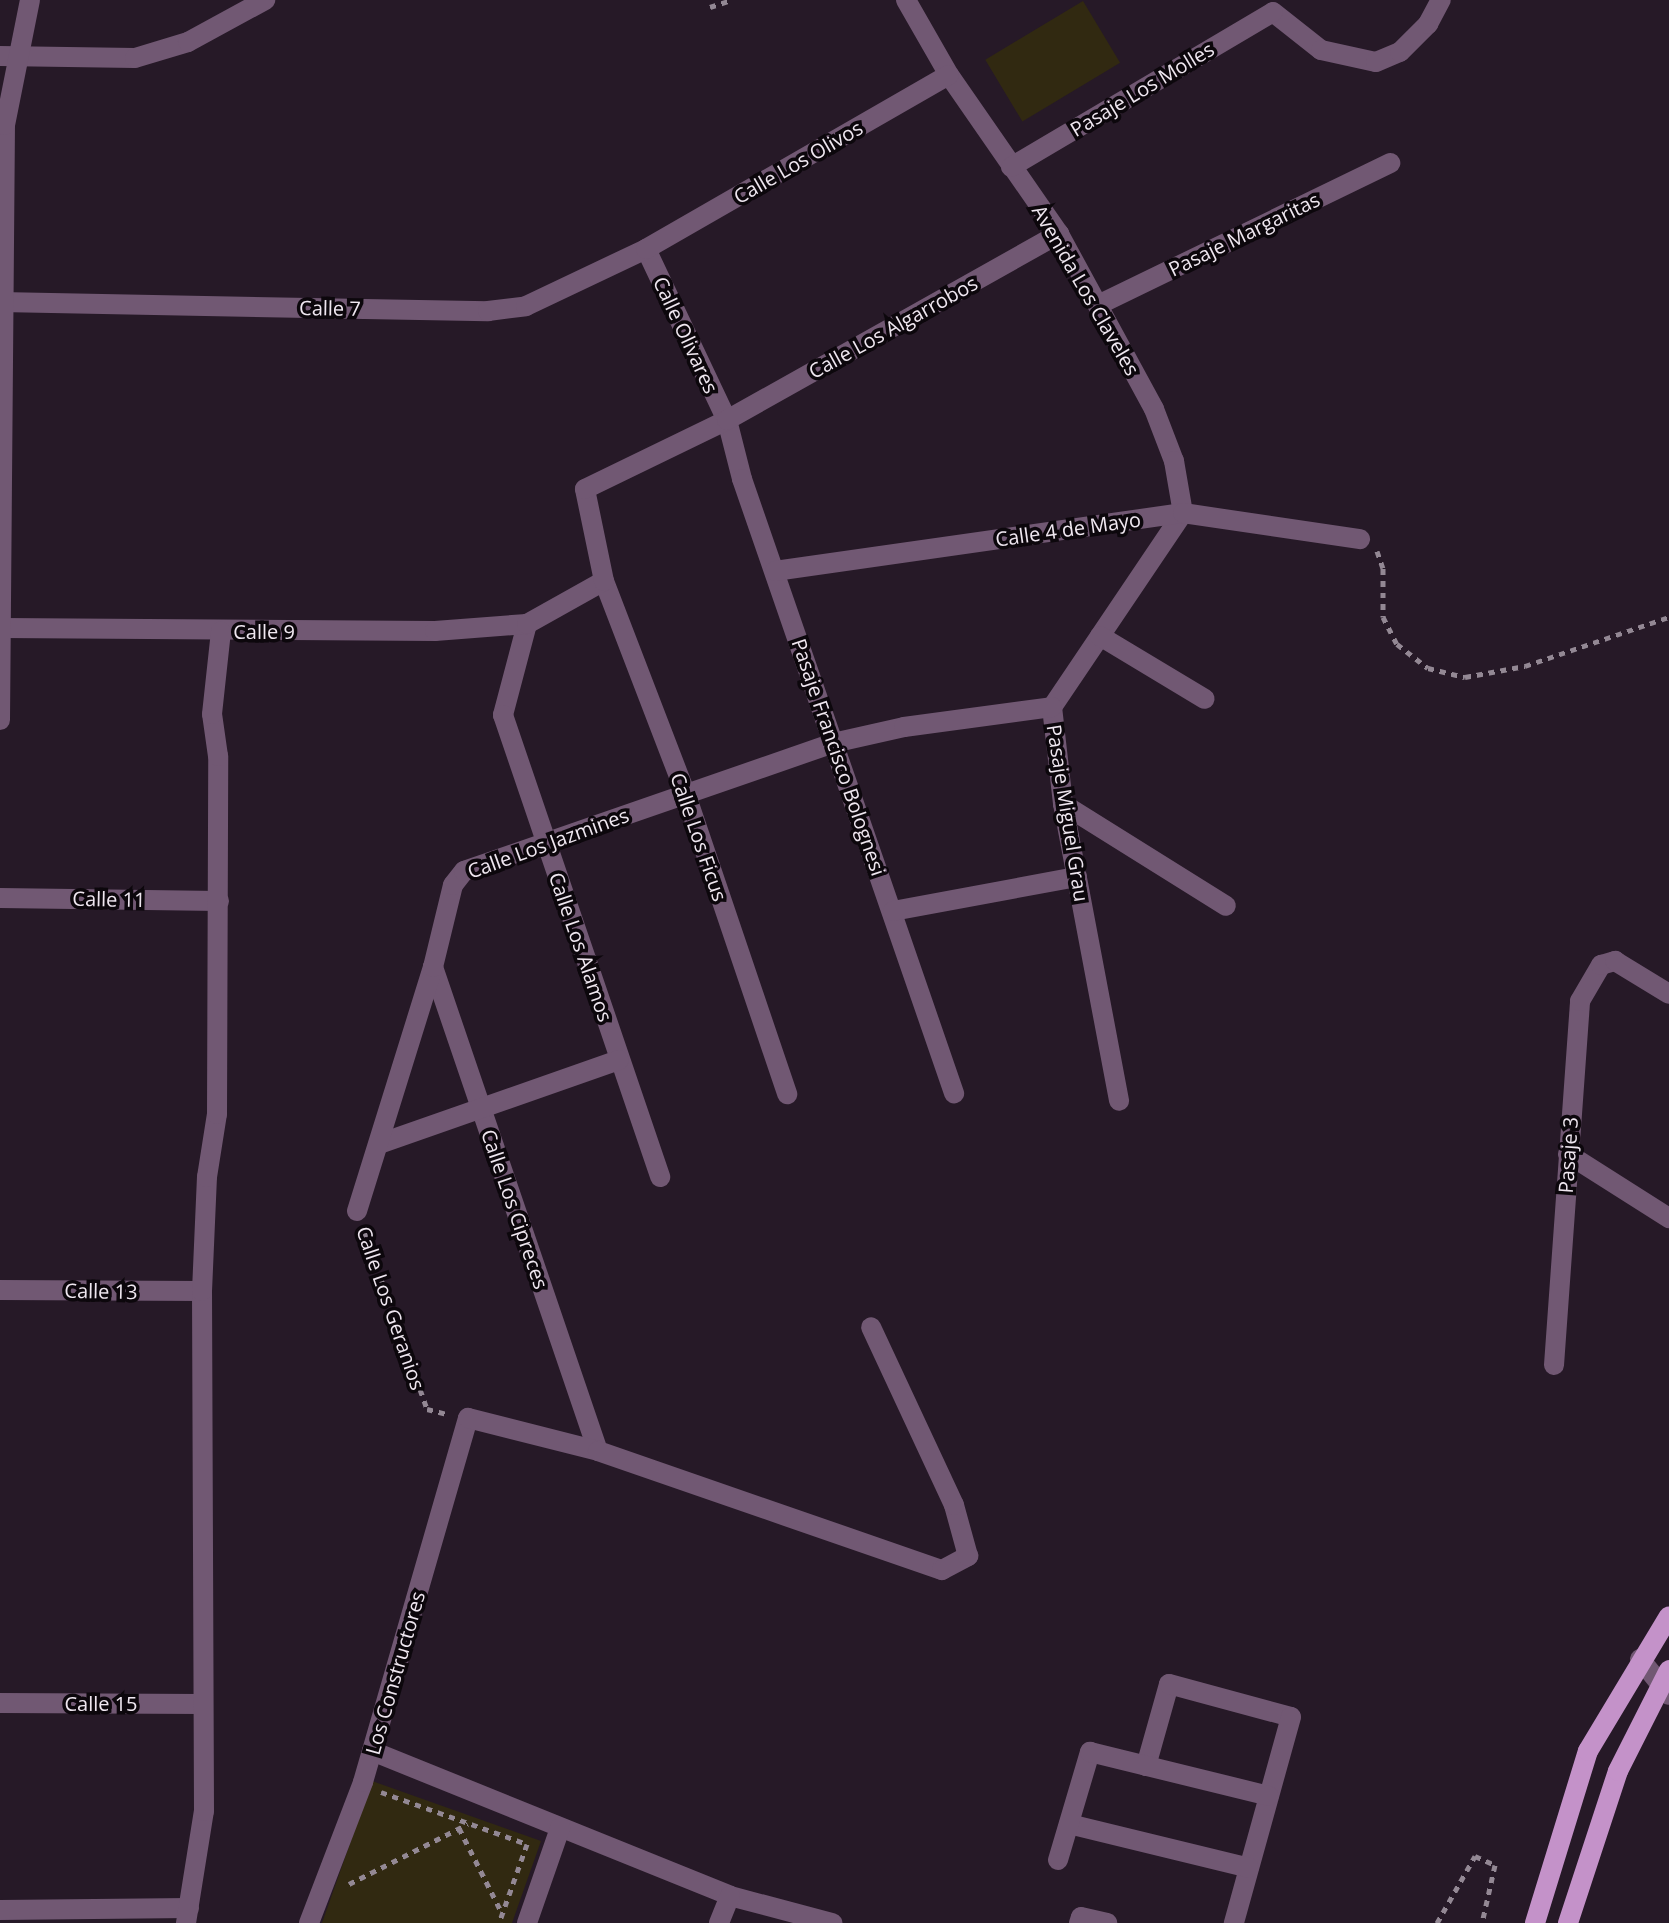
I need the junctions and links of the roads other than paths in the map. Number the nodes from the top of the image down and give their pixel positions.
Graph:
1 (30, 0) edge
2 (265, 0) edge
3 (906, 0) edge
4 (1441, 0) edge
5 (1276, 6) edge
6 (10, 55) edge
7 (949, 75) junction
8 (1390, 163) dead end
9 (1011, 167) junction
10 (1059, 234) junction
11 (646, 249) junction
12 (1, 302) edge
13 (1098, 305) junction
14 (727, 420) junction
15 (2, 493) edge
16 (1183, 513) junction
17 (1360, 539) dead end
18 (775, 571) junction
19 (604, 581) junction
20 (527, 624) junction
21 (2, 628) edge
22 (221, 631) junction
23 (1100, 636) junction
24 (0, 695) edge
25 (1205, 699) dead end
26 (1052, 707) junction
27 (0, 720) edge
28 (833, 743) junction
29 (686, 795) junction
30 (1063, 804) junction
31 (545, 843) junction
32 (1077, 877) junction
33 (0, 898) edge
34 (219, 901) junction
35 (1226, 906) dead end
36 (893, 911) junction
37 (433, 967) junction
38 (1669, 994) edge
39 (619, 1060) junction
40 (954, 1093) dead end
41 (787, 1094) dead end
42 (1119, 1101) dead end
43 (480, 1106) junction
44 (379, 1144) junction
45 (1568, 1154) junction
46 (660, 1177) dead end
47 (357, 1211) road end
48 (1669, 1218) edge
49 (0, 1290) edge
50 (202, 1291) junction
51 (871, 1327) dead end
52 (1554, 1365) dead end
53 (598, 1451) junction
54 (1669, 1616) edge
55 (1640, 1659) junction
56 (1666, 1683) edge
57 (0, 1703) edge
58 (202, 1704) junction
59 (372, 1751) junction
60 (1146, 1766) junction
61 (1269, 1796) junction
62 (1069, 1824) junction
63 (560, 1828) junction
64 (1058, 1860) dead end
65 (1249, 1868) junction
66 (730, 1896) junction
67 (0, 1910) edge
68 (188, 1916) edge
69 (1080, 1920) edge
70 (309, 1923) edge
71 (527, 1923) edge
72 (719, 1923) edge
73 (832, 1923) edge
74 (1107, 1923) edge
75 (1234, 1923) edge
76 (1535, 1923) edge
77 (1568, 1923) edge

1 - 6 street
2 - 6 street
3 - 7 street, Avenida Los Claveles
4 - 5 street
5 - 9 street, Pasaje Los Molles
6 - 12 street
7 - 9 street, Avenida Los Claveles
7 - 11 street, Calle Los Olivos
8 - 13 street, Pasaje Margaritas
9 - 10 street, Avenida Los Claveles
10 - 13 street, Avenida Los Claveles
10 - 14 street, Calle Los Algarrobos
11 - 12 street, Calle 7
11 - 14 street, Calle Olivares
12 - 15 street
13 - 16 street, Avenida Los Claveles
14 - 18 street, Pasaje Francisco Bolognesi
14 - 19 street, Calle Los Algarrobos
15 - 21 street
16 - 17 street, Calle 4 de Mayo
16 - 18 street, Calle 4 de Mayo
16 - 23 street, Pasaje Miguel Grau
18 - 28 street, Pasaje Francisco Bolognesi
19 - 20 street
19 - 29 street, Calle Los Ficus
20 - 22 street, Calle 9
20 - 31 street, Calle Los Alamos
21 - 22 street, Calle 9
21 - 24 street
22 - 34 street
23 - 25 street
23 - 26 street, Pasaje Miguel Grau
24 - 27 street
26 - 28 street, Calle Los Jazmines
26 - 30 street, Pasaje Miguel Grau
28 - 29 street, Calle Los Jazmines
28 - 36 street, Pasaje Francisco Bolognesi
29 - 31 street, Calle Los Jazmines
29 - 41 street, Calle Los Ficus
30 - 32 street, Pasaje Miguel Grau
30 - 35 street
31 - 37 street, Calle Los Jazmines
31 - 39 street, Calle Los Alamos
32 - 36 street
32 - 42 street, Pasaje Miguel Grau
33 - 34 street, Calle 11
34 - 50 street
36 - 40 street, Pasaje Francisco Bolognesi
37 - 43 street, Calle Los Cipreces
37 - 44 street, Calle Los Jazmines
38 - 45 street, Pasaje 3
39 - 43 street
39 - 46 street, Calle Los Alamos
43 - 44 street
43 - 53 street, Calle Los Cipreces
44 - 47 street, Calle Los Jazmines
45 - 48 street
45 - 52 street, Pasaje 3
49 - 50 street, Calle 13
50 - 58 street
51 - 53 street
53 - 59 street, Los Constructores
54 - 55 main road
55 - 56 street
55 - 76 main road
56 - 77 main road
57 - 58 street, Calle 15
58 - 68 street
59 - 63 street
59 - 70 street, Los Constructores
60 - 61 street
60 - 61 street
60 - 62 street
61 - 65 street
62 - 64 street
62 - 65 street
63 - 66 street
63 - 71 street
65 - 75 street
66 - 72 street
66 - 73 street
67 - 68 street
69 - 74 street

